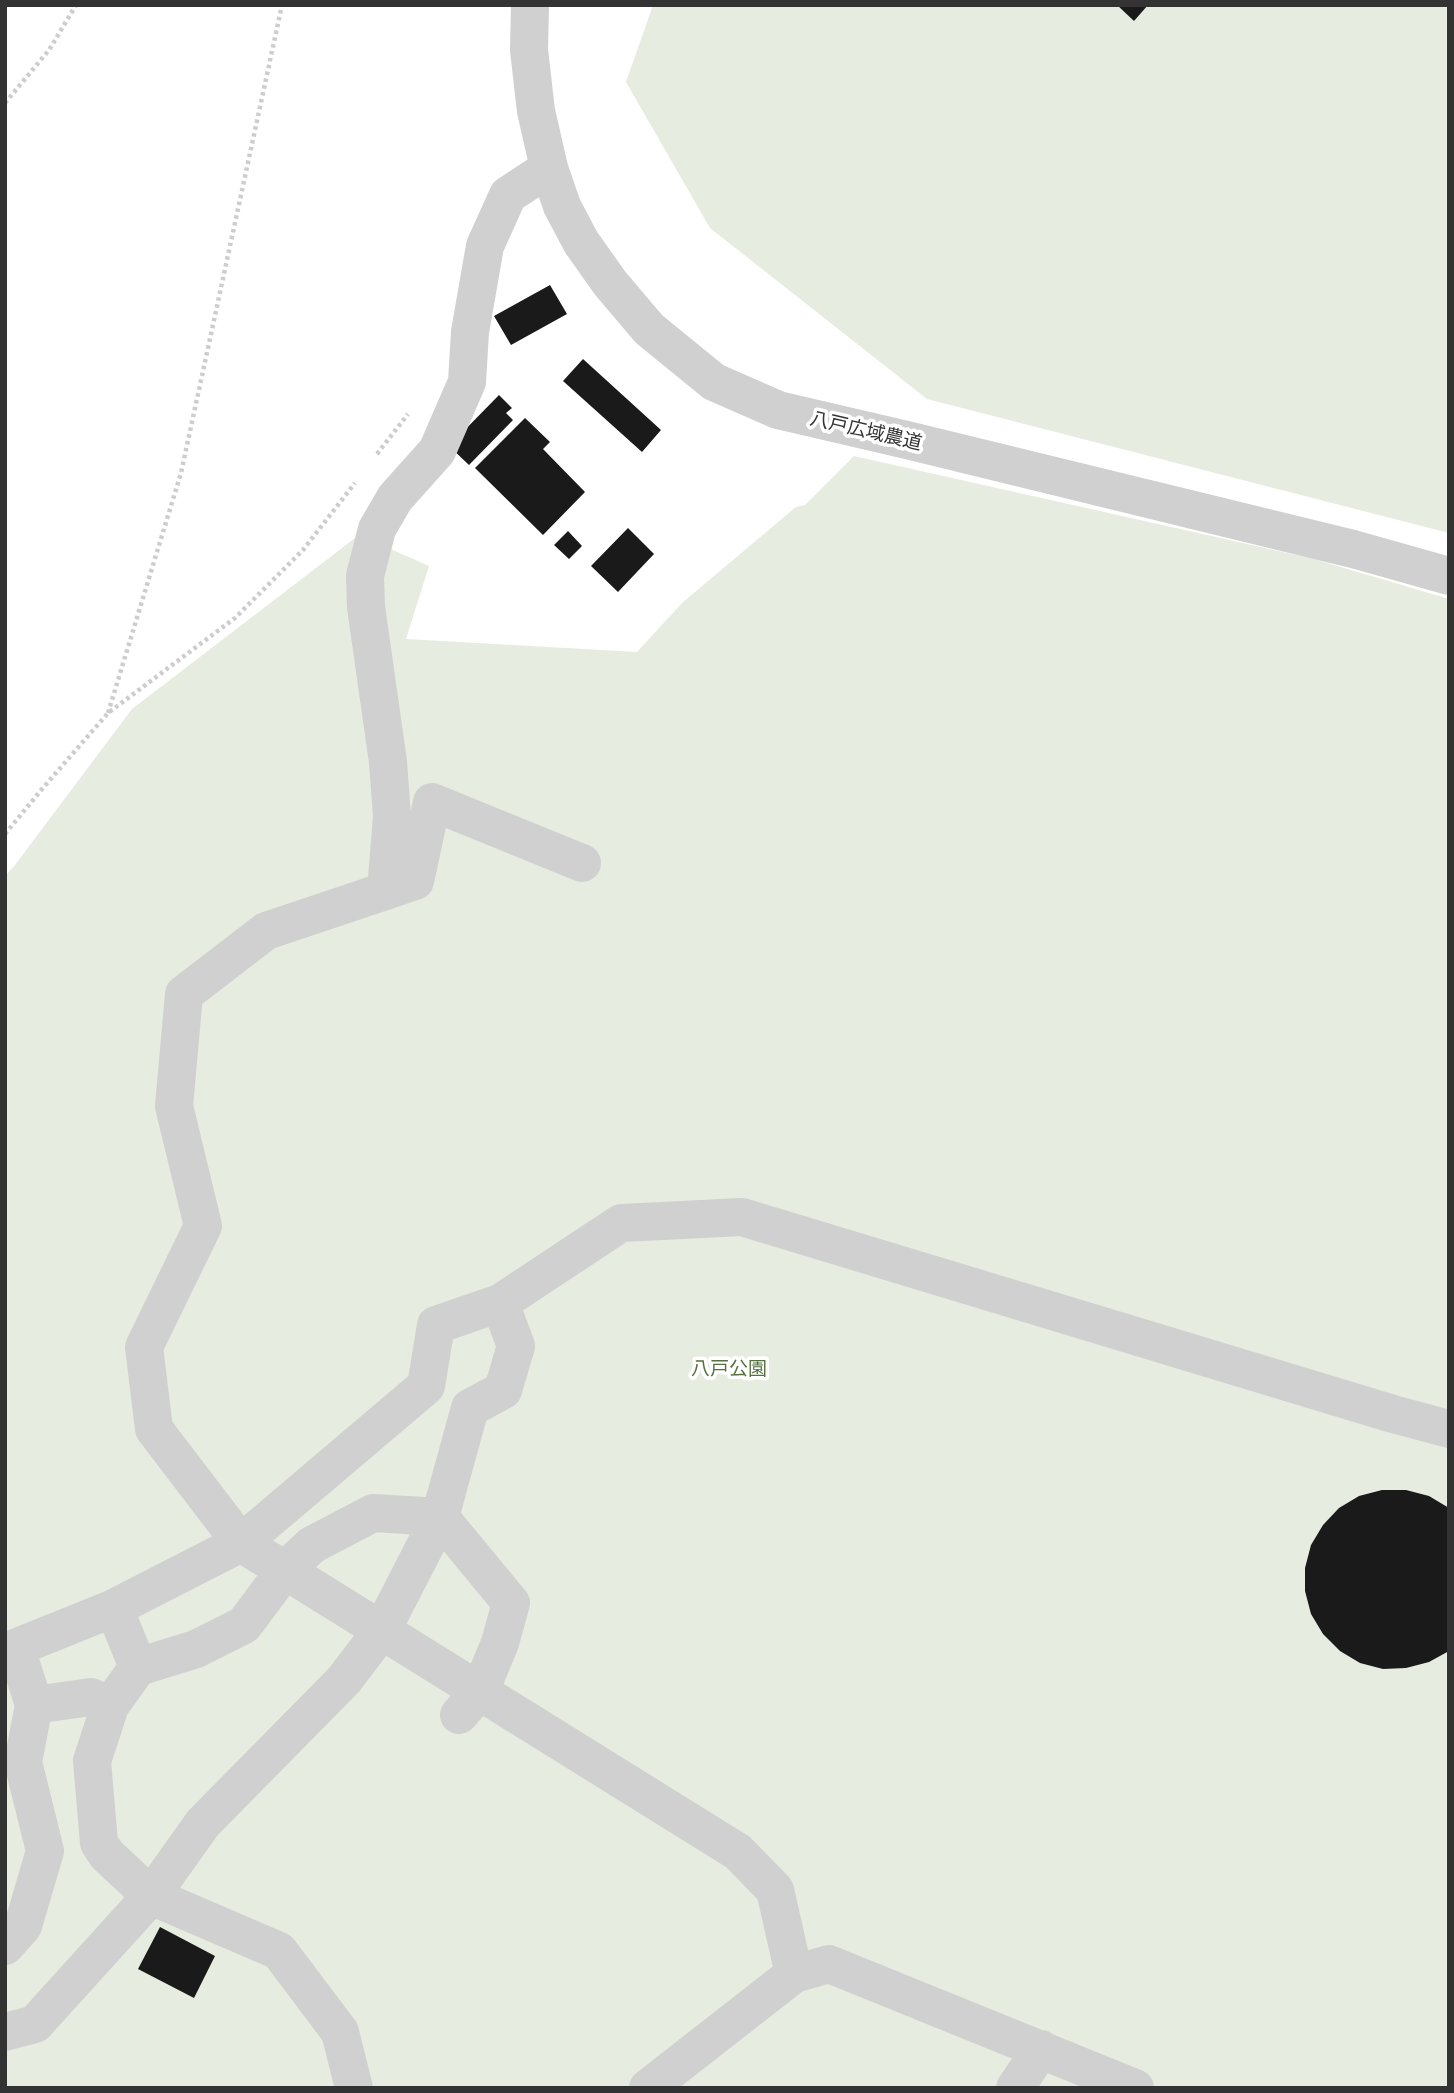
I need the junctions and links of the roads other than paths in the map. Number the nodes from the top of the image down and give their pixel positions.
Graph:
1 (530, 5) edge
2 (549, 168) junction
3 (1449, 576) edge
4 (582, 863) dead end
5 (386, 891) junction
6 (500, 1303) junction
7 (426, 1386) junction
8 (470, 1408) junction
9 (1449, 1429) edge
10 (440, 1517) junction
11 (241, 1542) junction
12 (285, 1570) junction
13 (114, 1608) junction
14 (382, 1630) junction
15 (11, 1650) edge
16 (138, 1667) junction
17 (470, 1703) junction
18 (34, 1705) junction
19 (110, 1706) junction
20 (99, 1843) junction
21 (46, 1851) junction
22 (151, 1896) junction
23 (5, 1946) edge
24 (794, 1974) junction
25 (5, 2032) edge
26 (1041, 2049) junction
27 (354, 2088) edge
28 (648, 2088) edge
29 (1015, 2088) edge
30 (1135, 2088) edge

1 - 2 street, 八戸広域農道
2 - 3 street, 八戸広域農道
2 - 5 street
4 - 5 street
5 - 11 street
6 - 7 street
6 - 8 street
6 - 9 street
7 - 8 street
7 - 11 street
8 - 10 street
10 - 12 street
10 - 14 street
10 - 17 street
11 - 12 street
11 - 13 street
12 - 14 street
12 - 16 street
13 - 15 street
13 - 16 street
14 - 17 street
14 - 22 street
15 - 18 street
16 - 19 street
17 - 24 street
18 - 19 street
18 - 21 street
19 - 20 street
20 - 21 street
20 - 22 street
21 - 23 street
22 - 25 street
22 - 27 street
24 - 26 street
24 - 28 street
26 - 29 street
26 - 30 street

